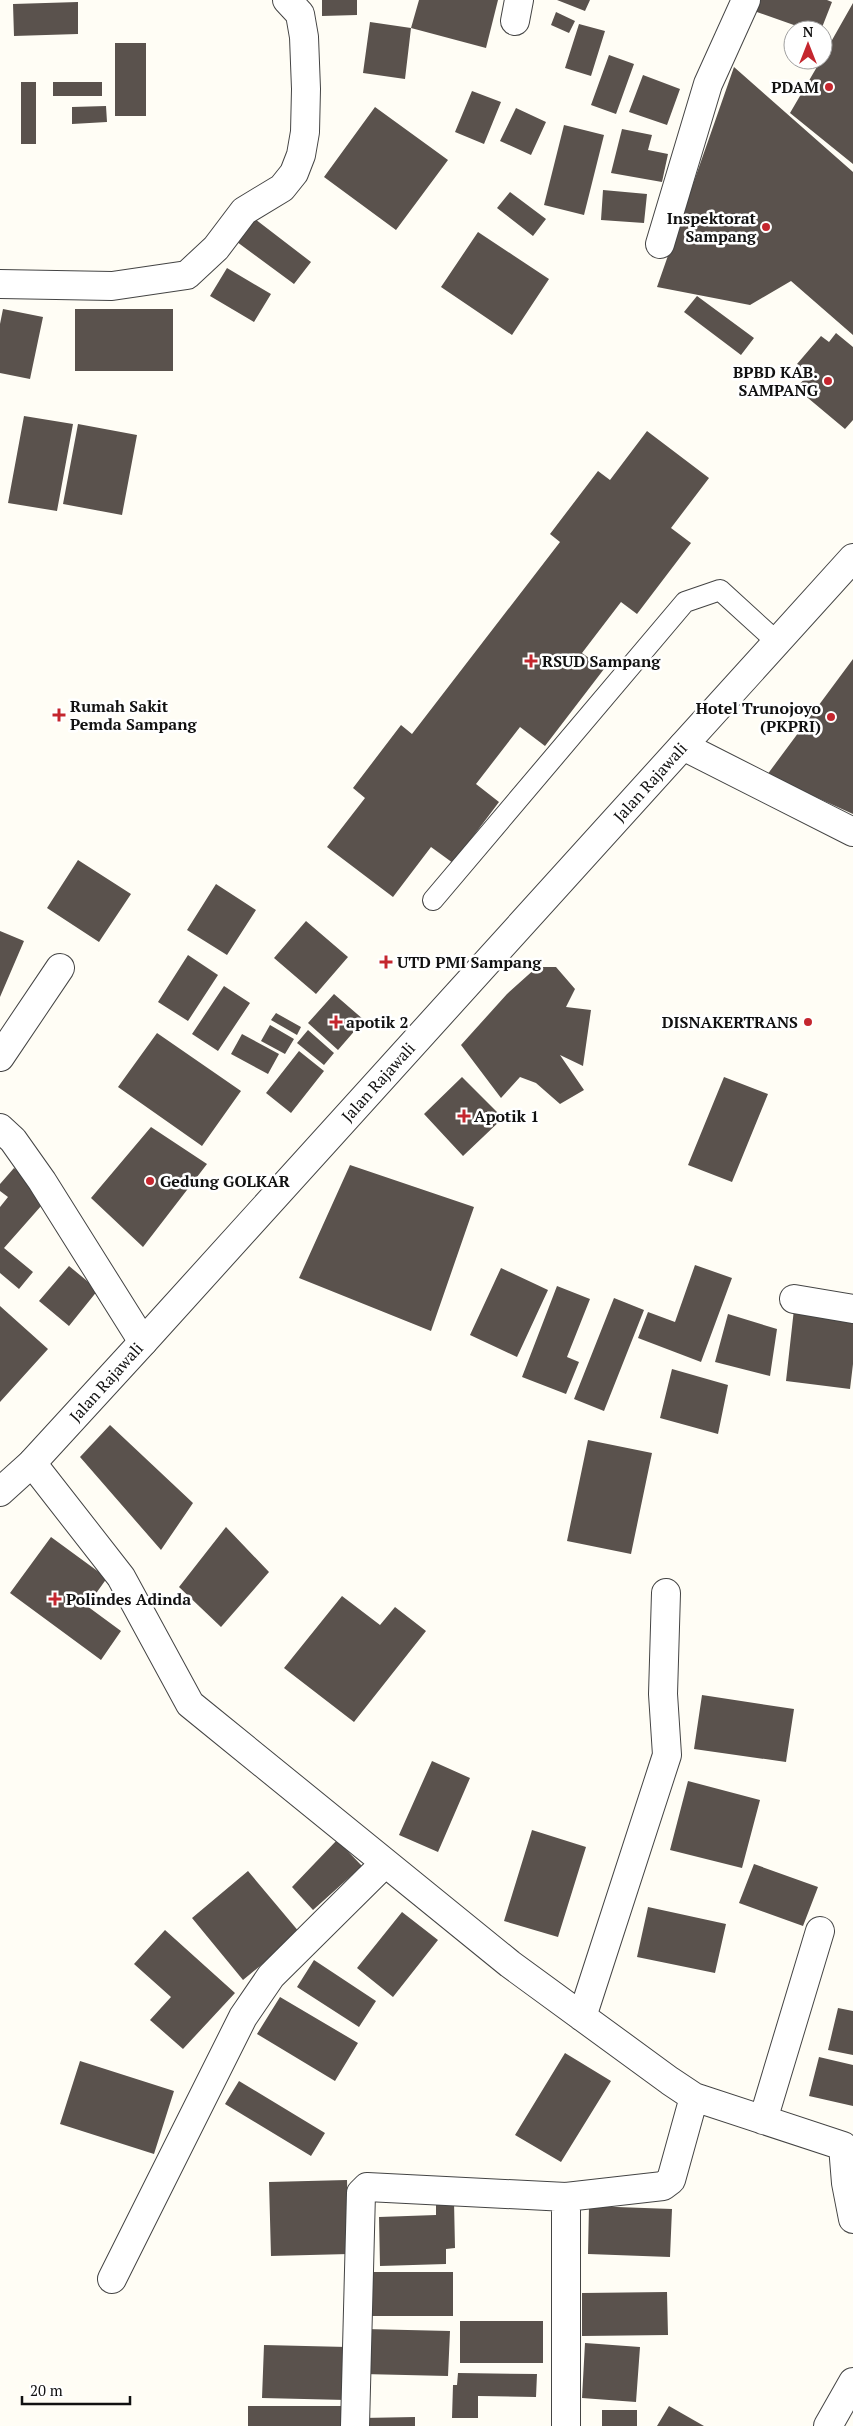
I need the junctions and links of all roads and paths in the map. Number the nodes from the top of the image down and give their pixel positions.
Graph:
1 (287, 0) edge
2 (746, 0) edge
3 (660, 244) dead end
4 (0, 284) edge
5 (853, 558) edge
6 (777, 642) junction
7 (683, 746) junction
8 (853, 832) edge
9 (433, 900) dead end
10 (60, 968) dead end
11 (0, 1057) edge
12 (0, 1128) edge
13 (794, 1299) dead end
14 (853, 1309) edge
15 (142, 1342) junction
16 (32, 1463) junction
17 (0, 1492) edge
18 (666, 1593) dead end
19 (385, 1863) junction
20 (820, 1931) dead end
21 (582, 2017) junction
22 (694, 2097) junction
23 (762, 2120) junction
24 (566, 2197) junction
25 (853, 2220) edge
26 (112, 2279) dead end
27 (853, 2382) edge
28 (355, 2426) edge
29 (566, 2426) edge
30 (828, 2426) edge

1 - 4 street
2 - 3 street
5 - 6 street, Jalan Rajawali
6 - 7 street, Jalan Rajawali
6 - 9 lane
7 - 8 street
7 - 15 street, Jalan Rajawali
10 - 11 street
12 - 15 street
13 - 14 street
15 - 16 street, Jalan Rajawali
16 - 17 street, Jalan Rajawali
16 - 19 street
18 - 21 street
19 - 21 street
19 - 26 street
20 - 23 street
21 - 22 street
22 - 23 street
22 - 24 street
23 - 25 street
24 - 28 street
24 - 29 street
27 - 30 street

